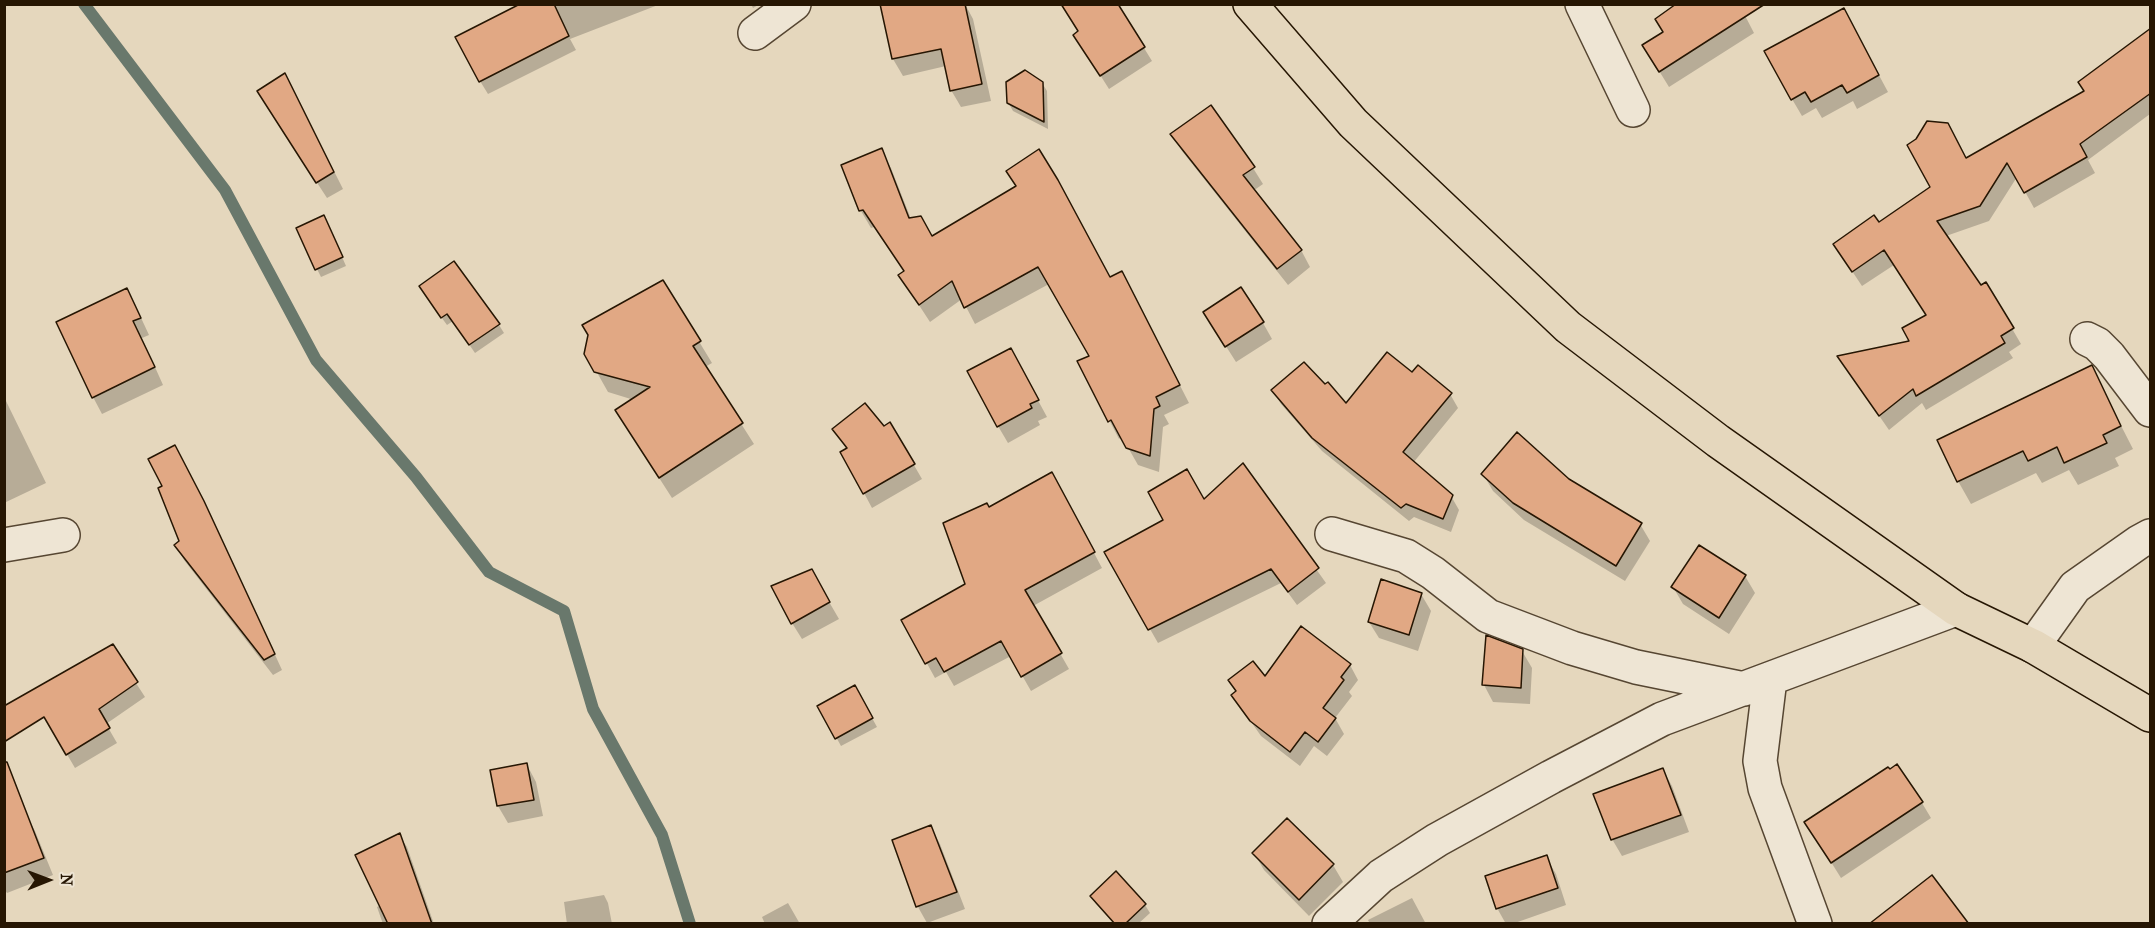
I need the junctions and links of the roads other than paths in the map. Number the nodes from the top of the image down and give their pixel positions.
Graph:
1 (794, 4) edge
2 (1250, 4) edge
3 (1582, 4) edge
4 (755, 33) dead end
5 (1633, 110) dead end
6 (2087, 339) dead end
7 (2151, 410) edge
8 (1332, 534) dead end
9 (63, 535) dead end
10 (2151, 536) edge
11 (4, 545) edge
12 (1956, 609) junction
13 (2033, 646) junction
14 (1757, 684) junction
15 (2151, 716) edge
16 (1329, 924) edge
17 (1815, 924) edge

1 - 4 street
2 - 12 main road
3 - 5 street
6 - 7 street
8 - 14 street
9 - 11 street
10 - 13 street
12 - 13 main road
12 - 14 street
13 - 15 main road
14 - 16 street
14 - 17 street

